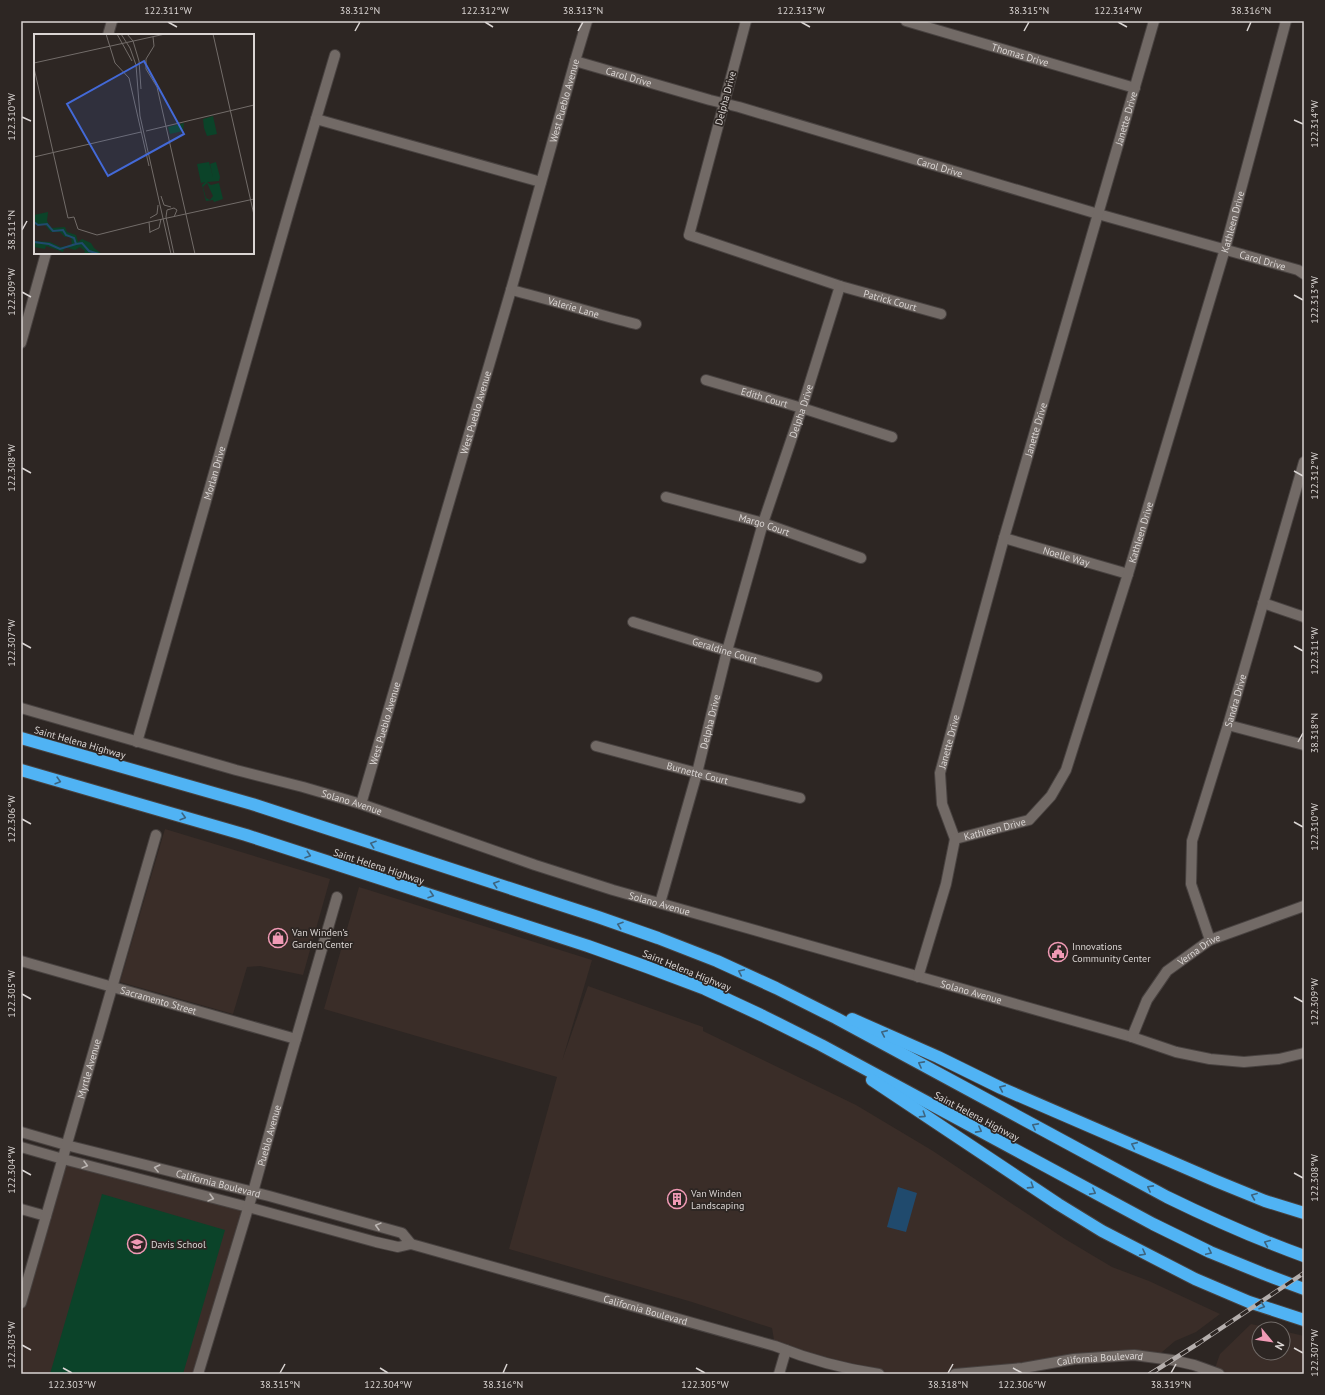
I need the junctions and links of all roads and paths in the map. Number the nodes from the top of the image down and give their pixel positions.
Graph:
1 (112, 21) edge
2 (587, 21) edge
3 (746, 21) edge
4 (906, 21) edge
5 (1154, 21) edge
6 (1286, 21) edge
7 (108, 34) edge
8 (335, 55) dead end
9 (575, 61) junction
10 (1134, 88) junction
11 (724, 103) junction
12 (316, 119) junction
13 (541, 182) junction
14 (1098, 214) junction
15 (1225, 249) junction
16 (46, 254) edge
17 (1304, 274) edge
18 (840, 286) junction
19 (511, 290) junction
20 (941, 314) dead end
21 (636, 324) dead end
22 (21, 343) edge
23 (706, 380) dead end
24 (802, 408) junction
25 (892, 437) dead end
26 (1304, 462) edge
27 (1302, 473) edge
28 (666, 497) dead end
29 (763, 523) junction
30 (1004, 538) junction
31 (861, 558) dead end
32 (1128, 574) junction
33 (1263, 603) junction
34 (1304, 617) edge
35 (633, 622) dead end
36 (727, 651) junction
37 (817, 677) dead end
38 (21, 708) edge
39 (1228, 725) junction
40 (21, 738) edge
41 (137, 742) junction
42 (1304, 744) edge
43 (596, 746) dead end
44 (21, 770) edge
45 (697, 773) junction
46 (800, 798) dead end
47 (361, 804) junction
48 (156, 835) dead end
49 (955, 839) junction
50 (337, 897) dead end
51 (660, 903) junction
52 (1304, 906) edge
53 (1210, 940) junction
54 (21, 961) edge
55 (918, 977) junction
56 (113, 987) junction
57 (776, 988) junction
58 (1132, 1037) junction
59 (296, 1039) junction
60 (822, 1045) junction
61 (1304, 1053) edge
62 (21, 1132) edge
63 (66, 1145) junction
64 (21, 1146) edge
65 (63, 1159) junction
66 (253, 1192) junction
67 (248, 1207) junction
68 (21, 1209) edge
69 (1304, 1214) edge
70 (46, 1216) junction
71 (411, 1244) junction
72 (1304, 1256) edge
73 (1304, 1289) edge
74 (21, 1303) edge
75 (1304, 1320) edge
76 (786, 1350) junction
77 (1215, 1373) edge
78 (198, 1374) edge
79 (779, 1374) edge
80 (880, 1374) edge
81 (955, 1374) edge

1 - 7 street
2 - 9 street, West Pueblo Avenue
3 - 11 street, Delpha Drive
4 - 10 street, Thomas Drive
5 - 10 street, Janette Drive
6 - 15 street, Kathleen Drive
8 - 12 street, Morlan Drive
9 - 11 street, Carol Drive
9 - 13 street, West Pueblo Avenue
10 - 14 street, Janette Drive
11 - 14 street, Carol Drive
11 - 18 street, Delpha Drive
12 - 13 street
12 - 41 street, Morlan Drive
13 - 19 street, West Pueblo Avenue
14 - 15 street, Carol Drive
14 - 30 street, Janette Drive
15 - 17 street, Carol Drive
15 - 32 street, Kathleen Drive
16 - 22 street
18 - 20 street, Patrick Court
18 - 24 street, Delpha Drive
19 - 21 street, Valerie Lane
19 - 47 street, West Pueblo Avenue
23 - 24 street, Edith Court
24 - 25 street, Edith Court
24 - 29 street, Delpha Drive
26 - 27 street, Sandra Drive
27 - 33 street, Sandra Drive
28 - 29 street, Margo Court
29 - 31 street, Margo Court
29 - 36 street, Delpha Drive
30 - 32 street, Noelle Way
30 - 49 street, Janette Drive
32 - 49 street, Kathleen Drive
33 - 34 street
33 - 39 street, Sandra Drive
35 - 36 street, Geraldine Court
36 - 37 street, Geraldine Court
36 - 45 street, Delpha Drive
38 - 41 street, Solano Avenue
39 - 42 street
39 - 53 street, Sandra Drive
57 -> 40 highway, Saint Helena Highway
41 - 47 street, Solano Avenue
43 - 45 street, Burnette Court
44 -> 60 highway, Saint Helena Highway
45 - 46 street, Burnette Court
45 - 51 street, Delpha Drive
47 - 51 street, Solano Avenue
48 - 56 street, Myrtle Avenue
49 - 55 street, Kathleen Drive
50 - 59 street, Pueblo Avenue
51 - 55 street, Solano Avenue
52 - 53 street, Verna Drive
53 - 58 street, Verna Drive
54 - 56 street, Sacramento Street
55 - 58 street, Solano Avenue
56 - 59 street, Sacramento Street
56 - 63 street, Myrtle Avenue
69 -> 57 highway
72 -> 57 highway, Saint Helena Highway
58 - 61 street, Solano Avenue
59 - 66 street, Pueblo Avenue
60 -> 73 highway, Saint Helena Highway
60 -> 75 highway
62 - 63 street, California Boulevard
63 - 65 street, Myrtle Avenue
66 -> 63 street, California Boulevard
64 - 65 street, California Boulevard
65 -> 67 street, California Boulevard
65 - 70 street, Myrtle Avenue
66 - 67 street, Pueblo Avenue
71 -> 66 street, California Boulevard
67 - 71 street, California Boulevard
67 - 78 street, Pueblo Avenue
68 - 70 street
70 - 74 street, Myrtle Avenue
71 - 76 street, California Boulevard
76 - 79 street
76 - 80 street, California Boulevard
77 - 81 street, California Boulevard

